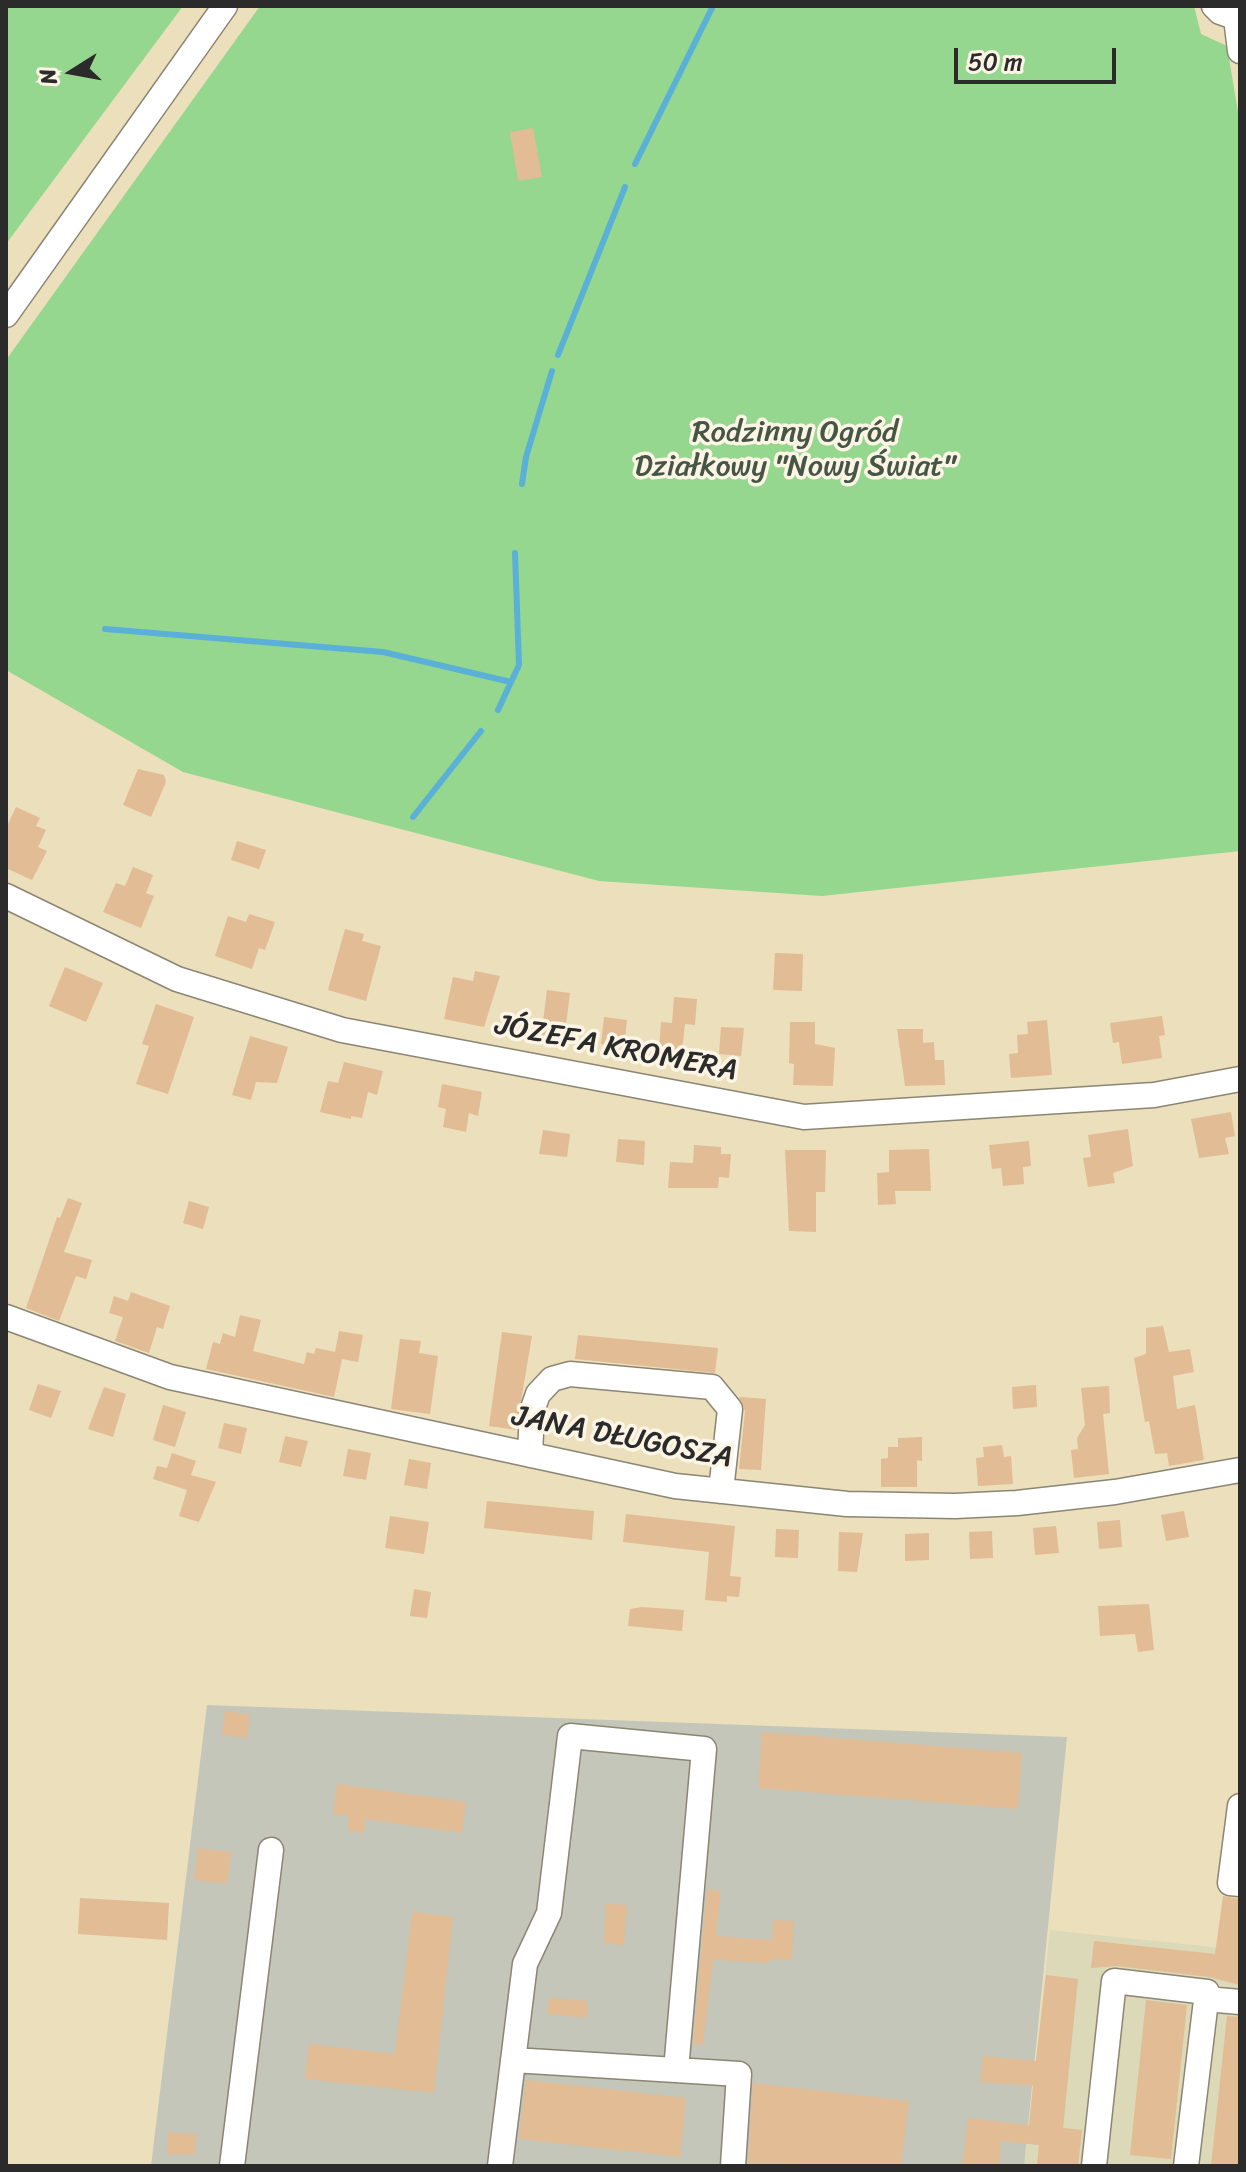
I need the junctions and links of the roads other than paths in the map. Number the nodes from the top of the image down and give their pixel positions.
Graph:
1 (225, 6) edge
2 (1214, 6) edge
3 (1238, 19) edge
4 (1240, 51) edge
5 (6, 315) edge
6 (6, 896) edge
7 (1240, 1079) edge
8 (6, 1317) edge
9 (530, 1455) junction
10 (1240, 1470) edge
11 (721, 1491) junction
12 (1240, 1806) edge
13 (271, 1850) dead end
14 (1240, 1884) edge
15 (1206, 1999) junction
16 (1240, 2002) edge
17 (513, 2060) junction
18 (676, 2070) junction
19 (232, 2166) edge
20 (500, 2166) edge
21 (733, 2166) edge
22 (1094, 2166) edge
23 (1186, 2166) edge

1 - 5 street
2 - 3 street
3 - 4 street
6 - 7 street, JÓZEFA KROMERA
8 - 9 street, JANA DŁUGOSZA
9 - 11 street, JANA DŁUGOSZA
9 - 11 street
10 - 11 street, JANA DŁUGOSZA
12 - 14 street
13 - 19 street
15 - 16 street
15 - 22 street
15 - 23 street
17 - 18 street
17 - 18 street
17 - 20 street
18 - 21 street

